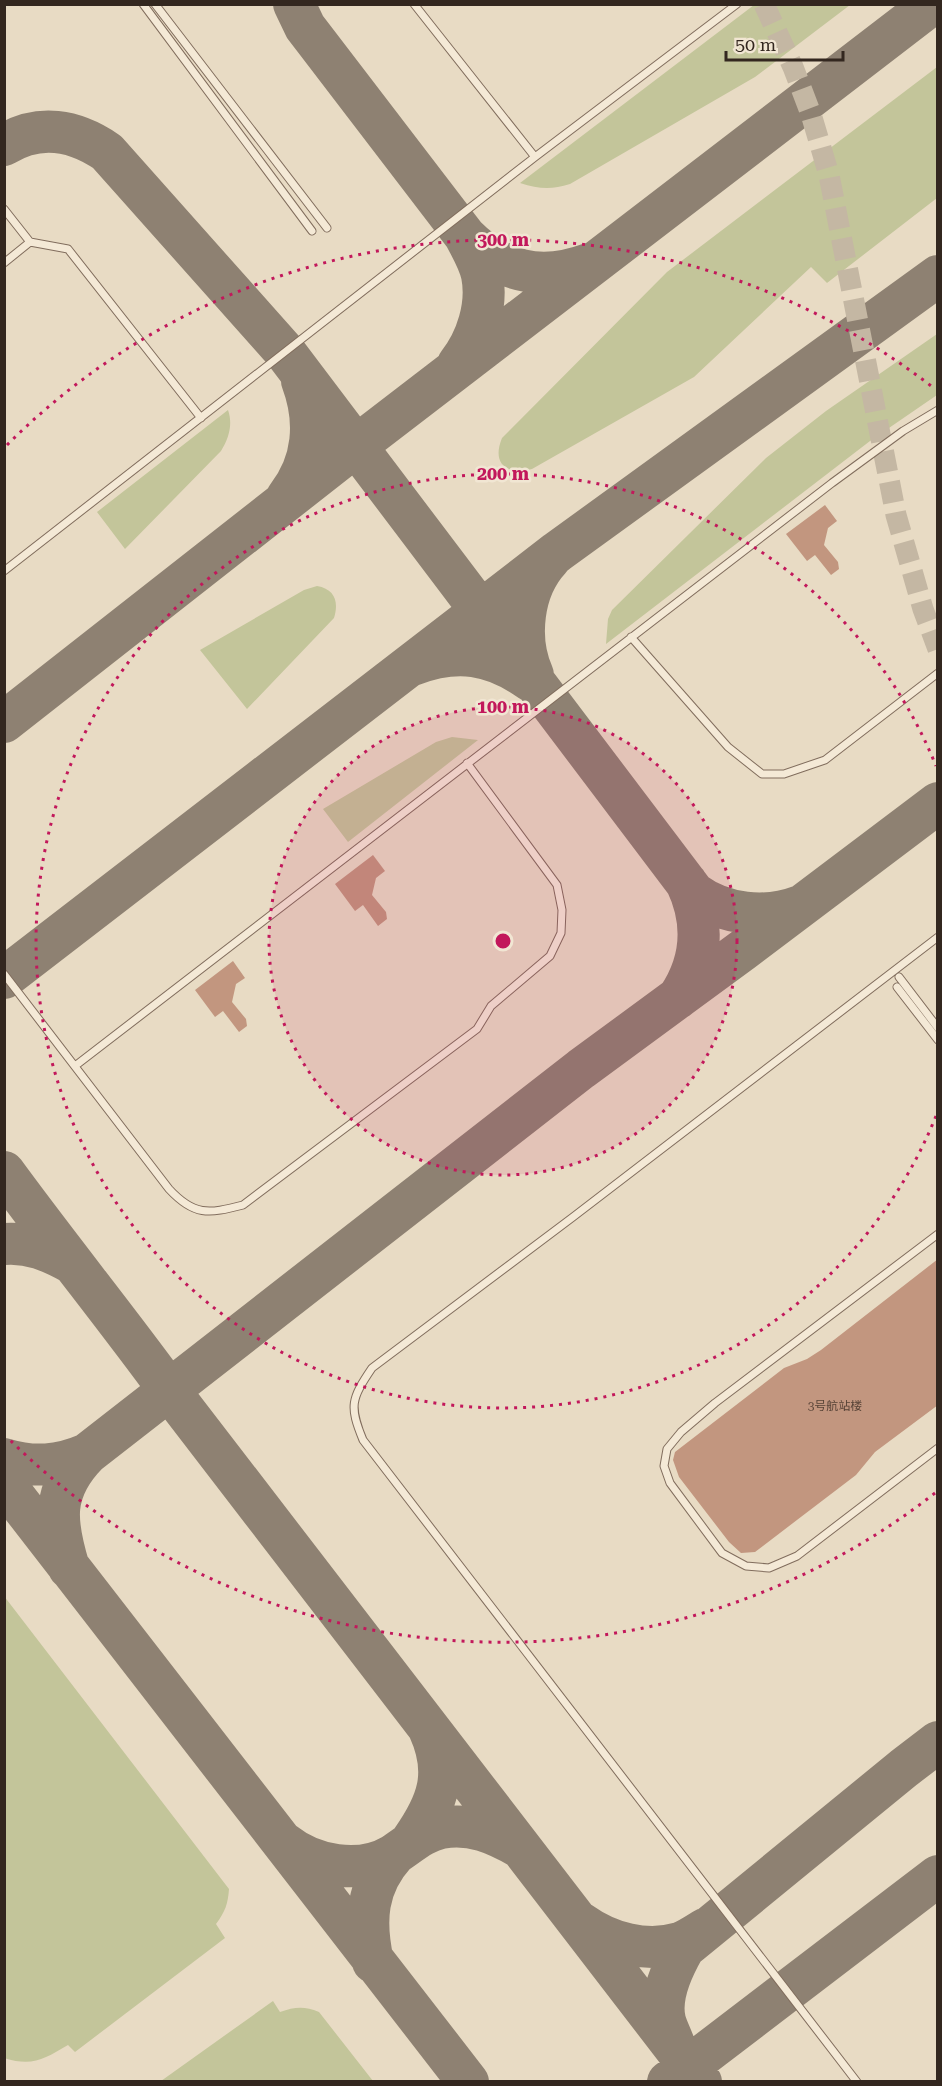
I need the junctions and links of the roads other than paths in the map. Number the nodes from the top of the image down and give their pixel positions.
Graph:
1 (143, 4) edge
2 (155, 4) edge
3 (414, 4) edge
4 (737, 4) edge
5 (535, 157) junction
6 (4, 209) edge
7 (327, 228) dead end
8 (312, 231) dead end
9 (30, 242) junction
10 (4, 263) edge
11 (938, 410) edge
12 (201, 418) junction
13 (4, 571) edge
14 (631, 637) junction
15 (938, 673) edge
16 (467, 764) junction
17 (938, 937) edge
18 (4, 974) edge
19 (899, 977) dead end
20 (897, 987) dead end
21 (938, 1028) edge
22 (938, 1040) edge
23 (75, 1066) junction
24 (938, 1234) edge
25 (938, 1448) edge
26 (857, 2082) edge

1 - 8 lane
2 - 7 lane
3 - 5 lane
4 - 5 lane
5 - 12 lane
6 - 9 lane
9 - 10 lane
9 - 12 lane
11 - 14 lane
12 - 13 lane
14 - 15 lane
14 - 16 lane
16 - 23 lane
16 - 23 lane
17 - 26 lane
18 - 23 lane
19 - 21 lane
20 - 22 lane
24 - 25 lane

